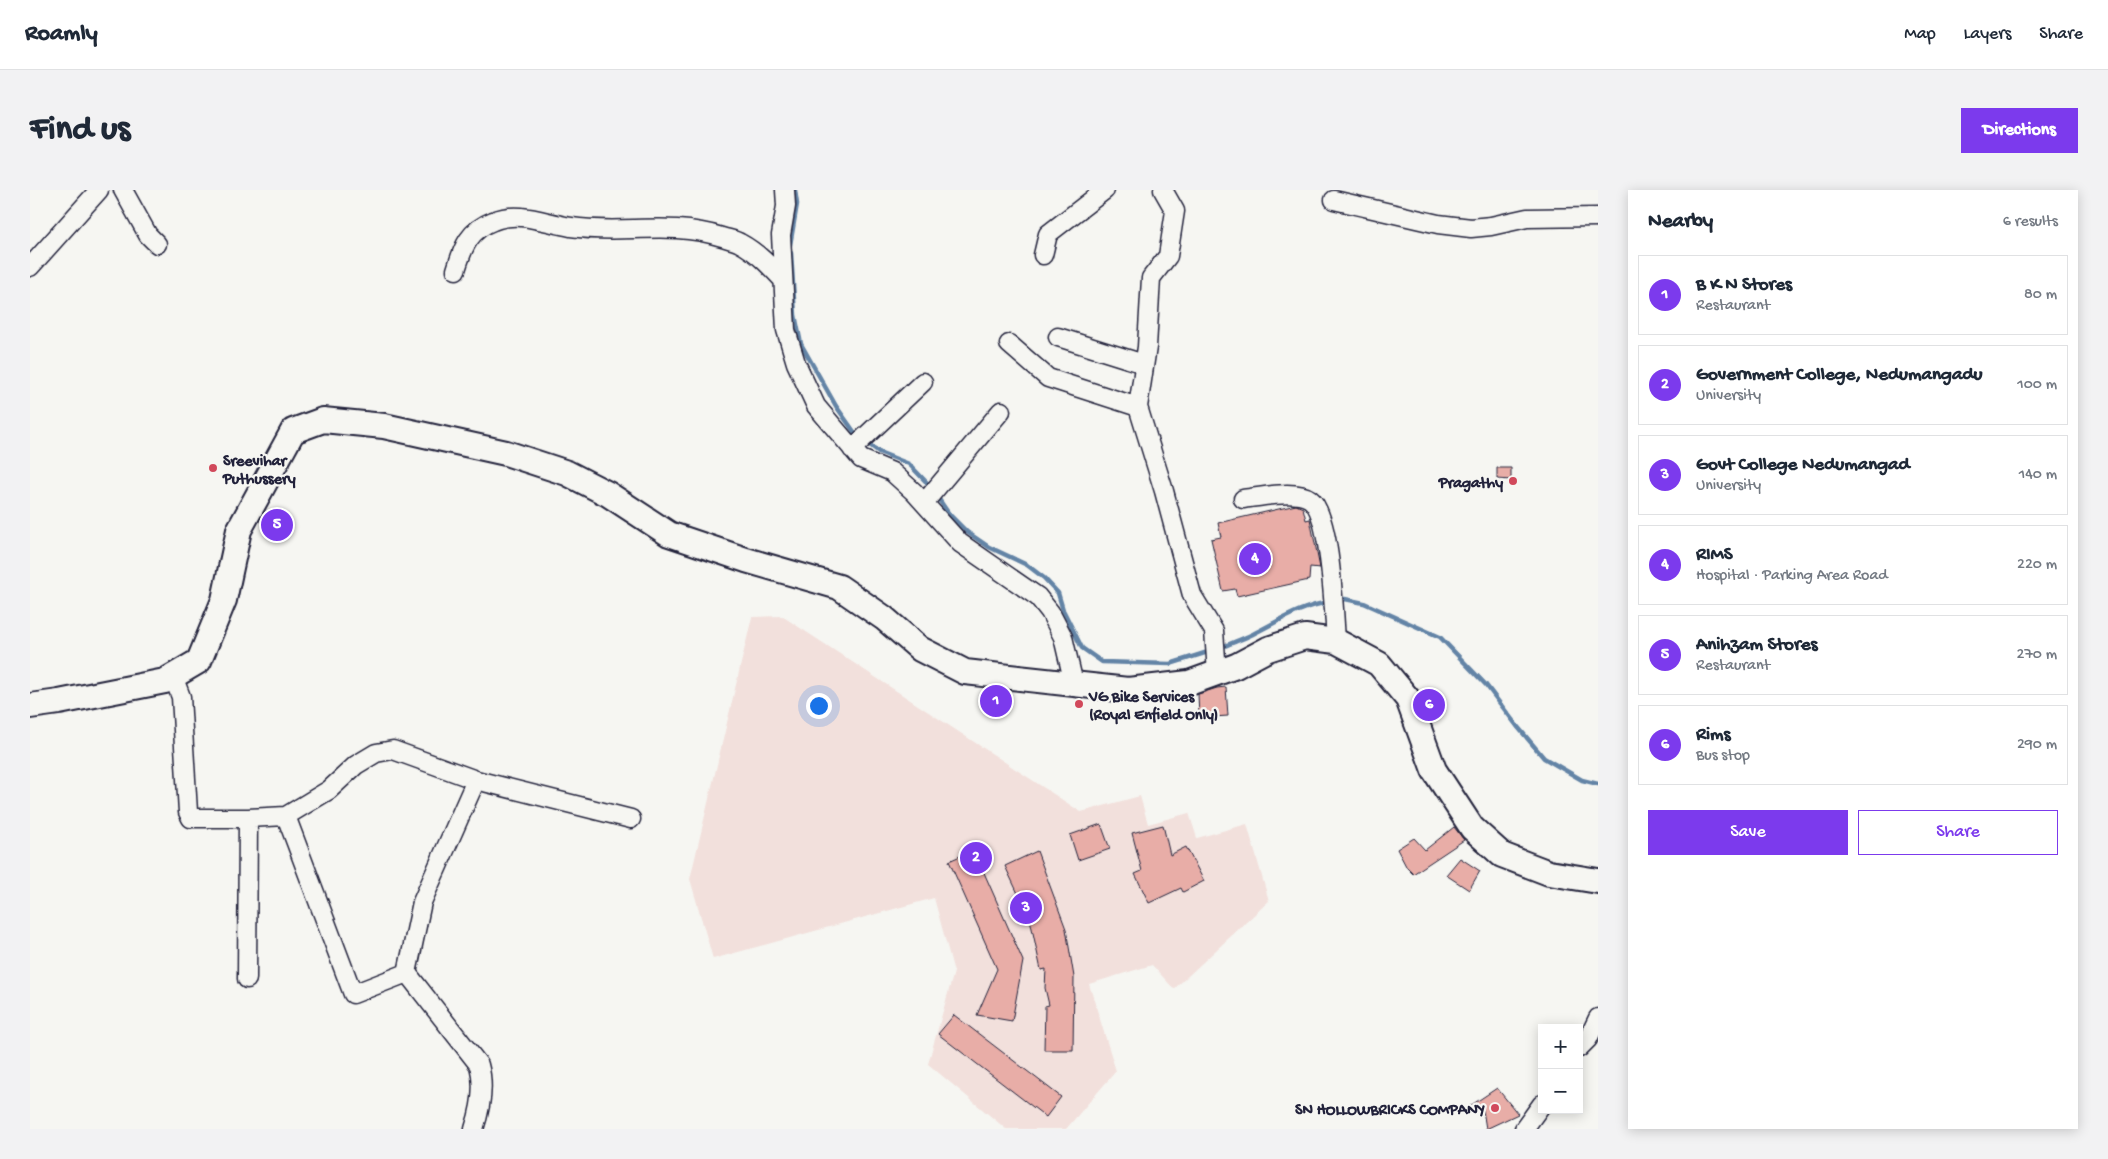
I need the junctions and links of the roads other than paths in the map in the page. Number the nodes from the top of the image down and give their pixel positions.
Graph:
1 (99, 190) edge
2 (123, 190) edge
3 (785, 190) edge
4 (1105, 190) edge
5 (1163, 190) edge
6 (1334, 200) dead end
7 (1598, 217) edge
8 (157, 244) dead end
9 (1043, 255) dead end
10 (30, 267) edge
11 (456, 270) dead end
12 (783, 280) junction
13 (1058, 337) dead end
14 (1009, 344) dead end
15 (1144, 364) junction
16 (923, 382) dead end
17 (1138, 407) junction
18 (1001, 411) dead end
19 (852, 448) junction
20 (1243, 500) dead end
21 (924, 503) junction
22 (1336, 640) junction
23 (1217, 673) junction
24 (173, 676) junction
25 (1074, 684) junction
26 (30, 706) edge
27 (476, 780) junction
28 (286, 816) junction
29 (248, 818) junction
30 (631, 820) dead end
31 (1598, 881) edge
32 (407, 973) junction
33 (247, 978) dead end
34 (1598, 1018) edge
35 (1583, 1044) edge
36 (1538, 1110) edge
37 (474, 1129) edge
38 (1524, 1129) edge

1 - 10 street
2 - 8 street
3 - 12 street
4 - 9 street
5 - 15 street
6 - 7 street
11 - 12 street
12 - 19 street
13 - 15 street
14 - 17 street
15 - 17 street
16 - 19 street
17 - 23 street
18 - 21 street
19 - 21 street
20 - 22 street
21 - 25 street
22 - 23 main road
22 - 31 main road
23 - 25 main road
24 - 25 main road
24 - 26 main road
24 - 29 street
27 - 28 street
27 - 30 street
27 - 32 street
28 - 29 street
28 - 32 street
29 - 33 street
32 - 37 street
34 - 35 street
36 - 38 street

